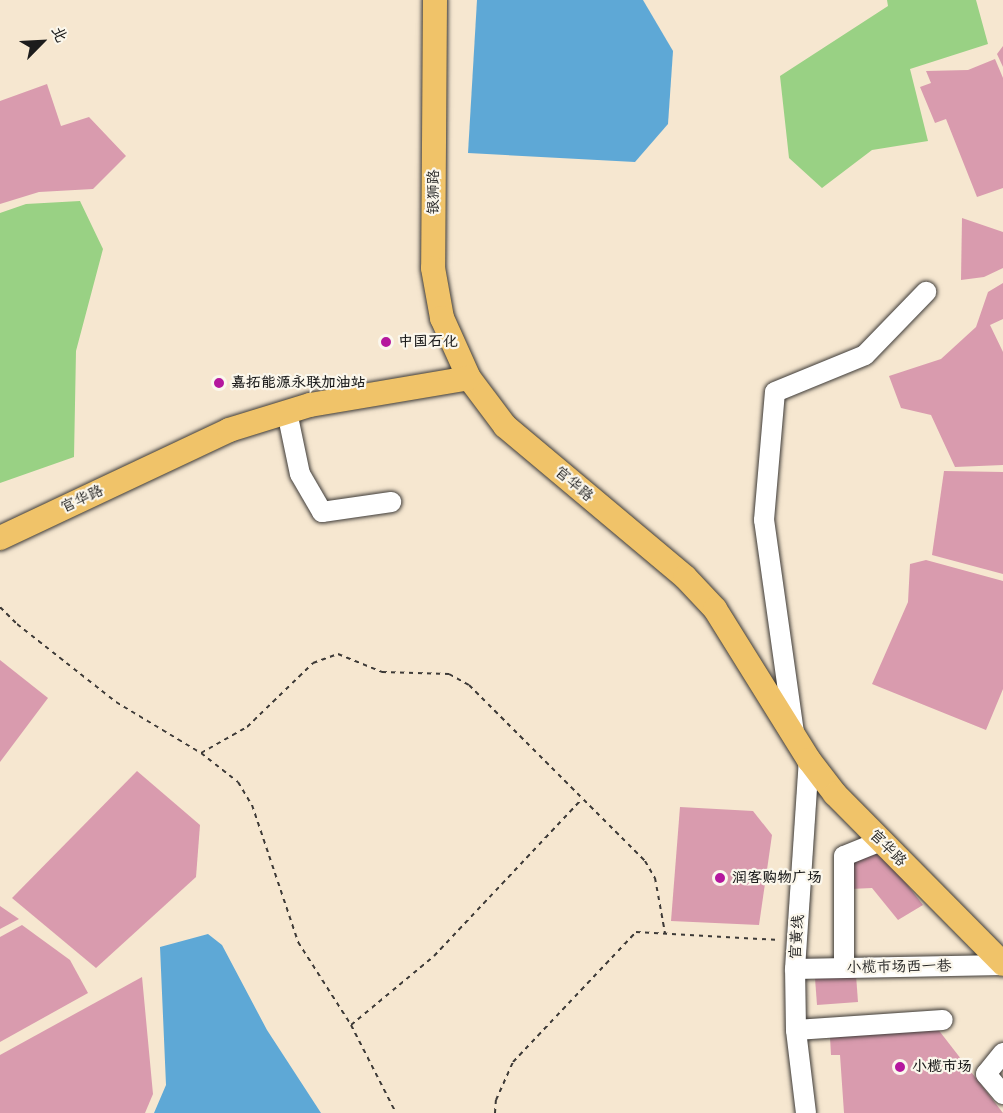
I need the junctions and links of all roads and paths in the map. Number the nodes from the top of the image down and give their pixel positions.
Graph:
1 (435, 0) edge
2 (926, 292) dead end
3 (469, 378) junction
4 (287, 412) junction
5 (391, 502) dead end
6 (0, 538) edge
7 (0, 607) edge
8 (794, 733) junction
9 (201, 753) junction
10 (809, 760) junction
11 (582, 799) junction
12 (881, 841) junction
13 (664, 933) junction
14 (797, 940) junction
15 (1003, 964) edge
16 (844, 968) junction
17 (795, 969) junction
18 (943, 1020) dead end
19 (351, 1025) junction
20 (796, 1030) junction
21 (1003, 1053) edge
22 (1003, 1094) edge
23 (396, 1113) edge
24 (495, 1113) edge
25 (806, 1113) edge

1 - 3 main road, 银狮路
2 - 8 street
3 - 4 main road, 官华路
3 - 8 main road, 官华路
4 - 5 street
4 - 6 main road, 官华路
7 - 9 path
8 - 10 main road, 官华路
9 - 11 path
9 - 19 path
10 - 12 main road, 官华路
10 - 14 street, 官黄线
11 - 13 path
11 - 19 path
12 - 15 main road, 官华路
12 - 16 street
13 - 14 path
13 - 24 path
14 - 17 street, 官黄线
15 - 16 street, 小榄市场西一巷
16 - 17 street, 小榄市场西一巷
17 - 20 street, 官黄线
18 - 20 street
19 - 23 path
20 - 25 street, 官黄线
21 - 22 street

